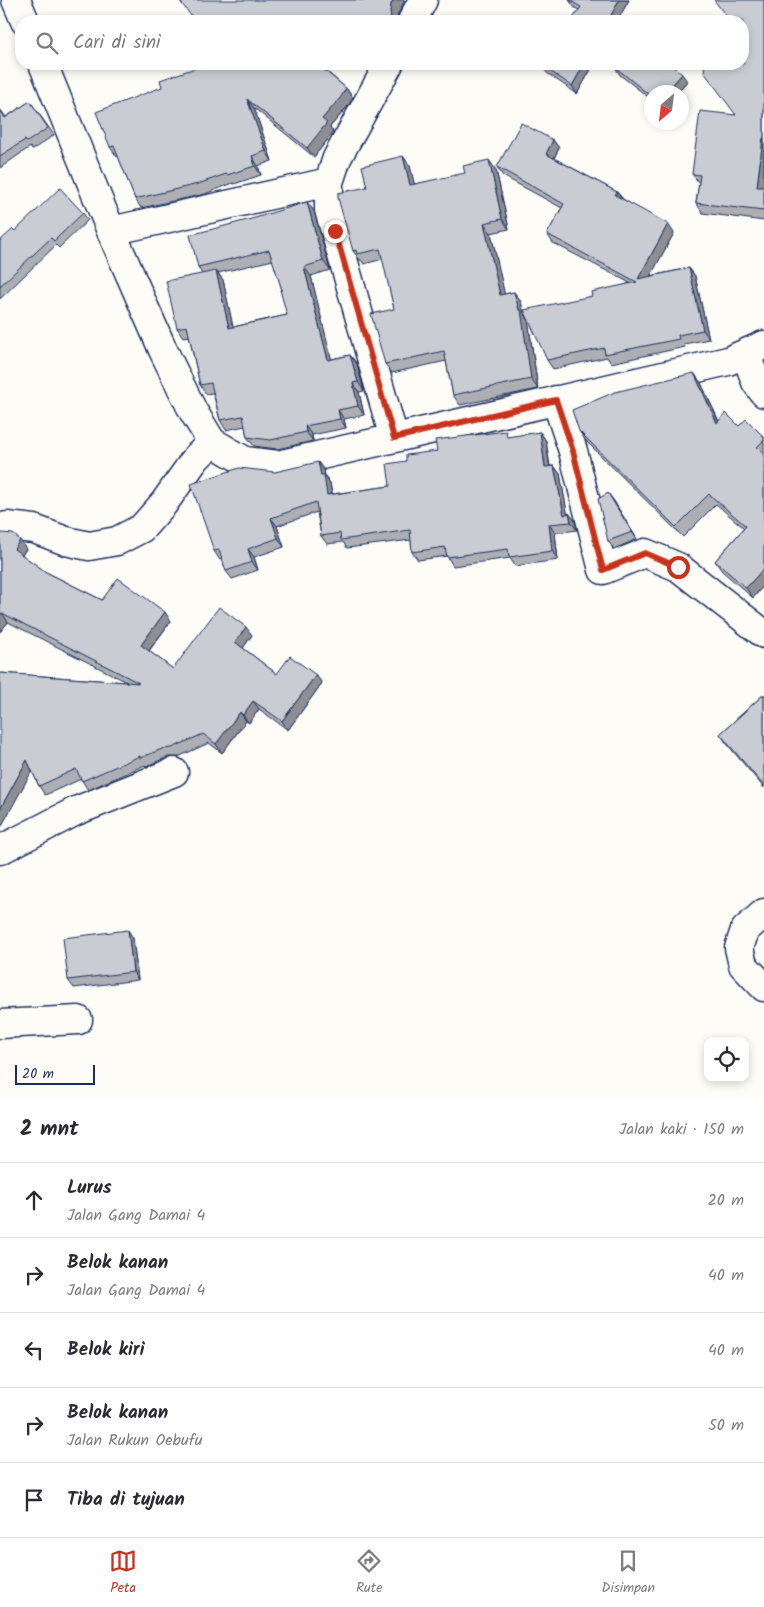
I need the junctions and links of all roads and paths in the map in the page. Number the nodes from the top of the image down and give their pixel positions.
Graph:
1 (16, 0) edge
2 (423, 0) edge
3 (22, 15) edge
4 (415, 15) edge
5 (44, 70) edge
6 (386, 70) edge
7 (329, 182) junction
8 (111, 231) junction
9 (755, 349) edge
10 (764, 394) edge
11 (556, 400) junction
12 (394, 438) junction
13 (212, 442) junction
14 (0, 528) edge
15 (764, 634) edge
16 (174, 772) dead end
17 (0, 850) edge
18 (764, 914) edge
19 (764, 988) edge
20 (78, 1020) dead end
21 (0, 1024) edge

1 - 3 street
2 - 4 street
5 - 8 street
6 - 7 street
7 - 8 street
7 - 12 street
8 - 13 street
9 - 10 street
9 - 11 street
11 - 12 street
11 - 15 street
12 - 13 street
13 - 14 street
16 - 17 street
18 - 19 street
20 - 21 street

